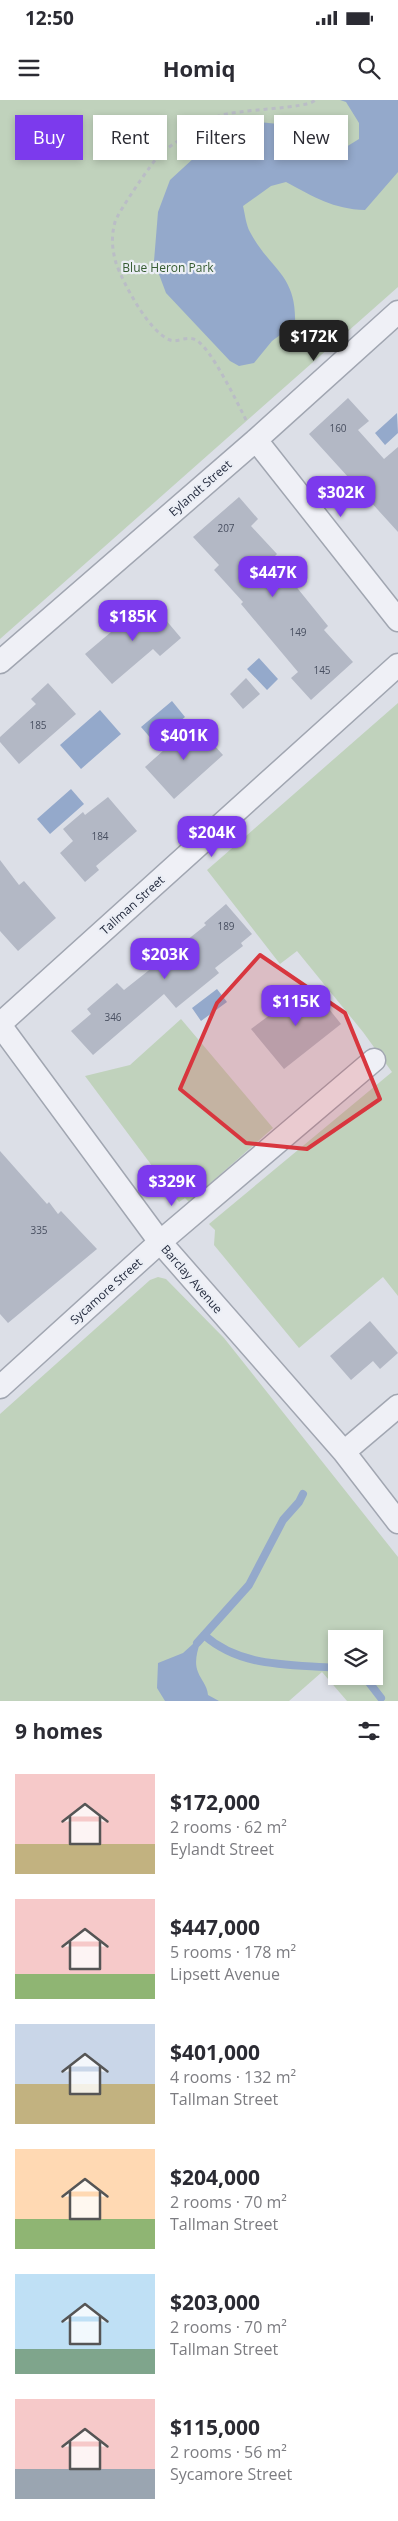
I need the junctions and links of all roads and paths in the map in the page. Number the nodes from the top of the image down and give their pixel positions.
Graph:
1 (314, 101) edge
2 (398, 312) edge
3 (256, 440) junction
4 (398, 620) edge
5 (0, 662) edge
6 (398, 665) edge
7 (0, 1024) edge
8 (374, 1060) dead end
9 (160, 1242) junction
10 (0, 1387) edge
11 (398, 1406) edge
12 (344, 1452) junction
13 (398, 1522) edge

1 - 3 path
2 - 3 street, Eylandt Street
3 - 4 street
3 - 5 street, Eylandt Street
6 - 7 street, Tallman Street
7 - 9 street, Barclay Avenue
8 - 9 street, Sycamore Street
9 - 10 street, Sycamore Street
9 - 12 street, Barclay Avenue
11 - 12 street
12 - 13 street, Barclay Avenue

